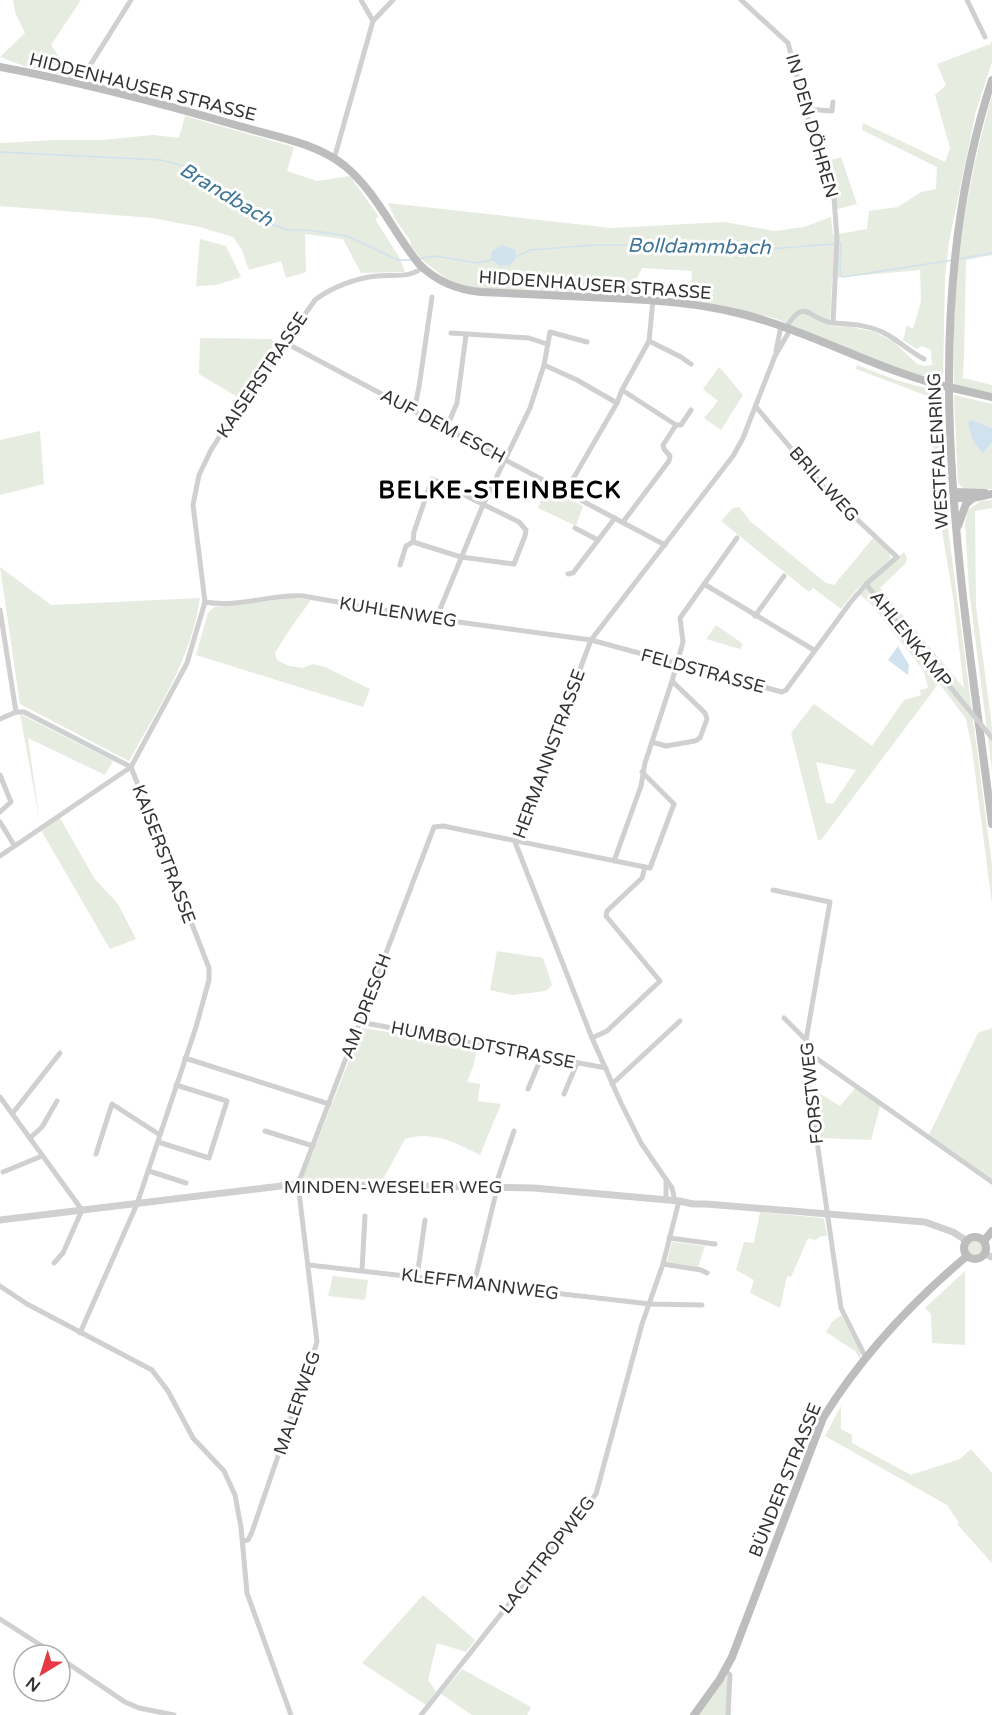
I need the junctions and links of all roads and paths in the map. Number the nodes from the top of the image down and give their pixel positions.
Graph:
1 (131, 0) edge
2 (361, 0) edge
3 (393, 0) edge
4 (741, 0) edge
5 (967, 0) edge
6 (373, 21) junction
7 (985, 37) dead end
8 (0, 67) edge
9 (992, 80) edge
10 (79, 83) junction
11 (833, 102) dead end
12 (807, 109) junction
13 (334, 159) junction
14 (419, 263) junction
15 (432, 297) dead end
16 (653, 300) junction
17 (833, 323) junction
18 (786, 328) junction
19 (451, 333) dead end
20 (466, 334) junction
21 (649, 341) junction
22 (285, 342) junction
23 (587, 342) dead end
24 (547, 344) junction
25 (775, 356) junction
26 (924, 359) dead end
27 (691, 364) dead end
28 (544, 365) junction
29 (622, 390) junction
30 (992, 397) edge
31 (617, 403) junction
32 (756, 407) junction
33 (691, 410) dead end
34 (414, 411) junction
35 (676, 425) junction
36 (446, 429) junction
37 (506, 460) junction
38 (567, 491) junction
39 (992, 494) edge
40 (954, 495) junction
41 (974, 498) junction
42 (483, 504) junction
43 (615, 518) junction
44 (622, 522) junction
45 (575, 528) dead end
46 (957, 530) junction
47 (737, 538) dead end
48 (598, 540) junction
49 (412, 542) junction
50 (665, 545) junction
51 (461, 557) junction
52 (897, 557) joint
53 (400, 565) dead end
54 (568, 574) dead end
55 (784, 576) dead end
56 (704, 584) junction
57 (866, 584) junction
58 (206, 602) junction
59 (0, 610) edge
60 (755, 616) junction
61 (436, 619) junction
62 (591, 640) junction
63 (814, 650) junction
64 (676, 663) junction
65 (672, 681) junction
66 (16, 712) junction
67 (0, 719) edge
68 (992, 738) edge
69 (652, 742) junction
70 (131, 767) junction
71 (642, 772) junction
72 (0, 776) edge
73 (0, 812) edge
74 (0, 822) edge
75 (992, 824) edge
76 (515, 842) junction
77 (14, 845) junction
78 (0, 856) edge
79 (614, 861) junction
80 (648, 867) junction
81 (772, 890) dead end
82 (784, 1018) dead end
83 (680, 1020) dead end
84 (360, 1022) junction
85 (592, 1038) junction
86 (806, 1040) junction
87 (806, 1051) junction
88 (60, 1053) dead end
89 (542, 1056) junction
90 (185, 1058) junction
91 (577, 1063) junction
92 (606, 1068) junction
93 (612, 1084) junction
94 (176, 1085) junction
95 (528, 1089) dead end
96 (564, 1094) dead end
97 (0, 1097) edge
98 (57, 1101) dead end
99 (329, 1104) junction
100 (10, 1111) junction
101 (0, 1113) edge
102 (265, 1131) dead end
103 (514, 1131) dead end
104 (160, 1135) junction
105 (30, 1138) junction
106 (158, 1142) junction
107 (313, 1146) junction
108 (96, 1154) dead end
109 (42, 1156) junction
110 (148, 1171) junction
111 (3, 1172) dead end
112 (666, 1178) junction
113 (992, 1182) edge
114 (186, 1183) dead end
115 (298, 1184) junction
116 (495, 1186) junction
117 (495, 1197) dead end
118 (666, 1200) junction
119 (677, 1201) junction
120 (137, 1204) junction
121 (82, 1210) junction
122 (827, 1215) junction
123 (365, 1216) dead end
124 (0, 1220) edge
125 (425, 1220) dead end
126 (992, 1231) edge
127 (669, 1238) junction
128 (967, 1241) junction
129 (984, 1241) junction
130 (715, 1244) dead end
131 (989, 1255) edge
132 (967, 1256) junction
133 (54, 1263) dead end
134 (663, 1264) junction
135 (309, 1265) junction
136 (362, 1270) junction
137 (707, 1273) dead end
138 (417, 1276) junction
139 (474, 1284) junction
140 (0, 1286) edge
141 (650, 1304) junction
142 (702, 1305) dead end
143 (80, 1333) junction
144 (867, 1358) junction
145 (243, 1542) junction
146 (0, 1619) edge
147 (37, 1643) edge
148 (72, 1666) edge
149 (725, 1670) junction
150 (174, 1715) edge
151 (291, 1715) edge
152 (421, 1715) edge
153 (694, 1715) edge
154 (728, 1715) edge

1 - 10 street
2 - 6 street
3 - 6 street
4 - 12 street, IN DEN DÖHREN
5 - 7 street
6 - 13 street
8 - 10 main road, HIDDENHAUSER STRASSE
9 - 40 main road, WESTFALENRING
10 - 13 main road, HIDDENHAUSER STRASSE
11 - 12 street
12 - 17 street, IN DEN DÖHREN
13 - 14 main road, HIDDENHAUSER STRASSE
14 - 16 main road, HIDDENHAUSER STRASSE
14 - 22 street, KAISERSTRASSE
15 - 34 street
16 - 18 main road, HIDDENHAUSER STRASSE
16 - 21 street
17 - 18 street
17 - 26 street
18 - 25 street, HERMANNSTRASSE
18 - 25 street, HERMANNSTRASSE
18 - 30 main road, HIDDENHAUSER STRASSE, bridge
19 - 20 street
20 - 24 street
20 - 36 street
21 - 27 street
21 - 29 street
22 - 34 street, AUF DEM ESCH
22 - 58 street, KAISERSTRASSE
23 - 24 street
24 - 28 street
25 - 32 street, HERMANNSTRASSE
28 - 31 street
28 - 37 street
29 - 31 street
29 - 35 street
31 - 38 street
32 - 50 street, HERMANNSTRASSE
32 - 52 street, BRILLWEG
33 - 35 street
34 - 36 street, AUF DEM ESCH
35 - 44 street
36 - 37 street, AUF DEM ESCH
37 - 38 street, AUF DEM ESCH
37 - 42 street
38 - 43 street, AUF DEM ESCH
39 - 40 main road
39 - 41 main road
40 - 41 main road
40 - 46 main road, WESTFALENRING
41 - 46 main road
42 - 49 street
42 - 51 street
42 - 51 street
43 - 44 street, AUF DEM ESCH
43 - 48 street
44 - 50 street, AUF DEM ESCH
45 - 48 street
46 - 75 main road, WESTFALENRING
47 - 56 street
48 - 54 street
49 - 51 street
49 - 53 street
50 - 62 street, HERMANNSTRASSE
51 - 61 street
52 - 57 street, FELDSTRASSE
55 - 60 street
56 - 60 street
56 - 64 street
57 - 63 street, FELDSTRASSE
57 - 68 street, AHLENKAMP, bridge
58 - 61 street, KUHLENWEG
58 - 70 street, KAISERSTRASSE
59 - 66 street
60 - 63 street
61 - 62 street, KUHLENWEG
62 - 64 street, FELDSTRASSE
62 - 76 street, HERMANNSTRASSE
63 - 64 street, FELDSTRASSE
64 - 65 street
65 - 69 street
65 - 69 street
66 - 67 street
66 - 70 street
69 - 71 street
70 - 77 street
70 - 90 street, KAISERSTRASSE
71 - 79 street
71 - 80 street
72 - 73 street
74 - 77 street
76 - 79 street
76 - 84 street, AM DRESCH
76 - 85 street, HERMANNSTRASSE
77 - 78 street
79 - 80 street
80 - 85 street
81 - 86 street, FORSTWEG
82 - 86 street
83 - 93 street
84 - 89 street, HUMBOLDTSTRASSE
84 - 99 street, AM DRESCH
85 - 92 street, HERMANNSTRASSE
86 - 87 street, FORSTWEG
87 - 113 street
87 - 122 street, FORSTWEG
88 - 100 street
89 - 91 street, HUMBOLDTSTRASSE
89 - 95 street
90 - 94 street, KAISERSTRASSE
90 - 99 street
91 - 92 street, HUMBOLDTSTRASSE
91 - 96 street
92 - 93 street, HERMANNSTRASSE
93 - 112 street, HERMANNSTRASSE
94 - 104 street, KAISERSTRASSE
94 - 106 street
97 - 100 street
98 - 105 street
99 - 107 street, AM DRESCH
100 - 101 street
100 - 105 street
102 - 107 street
103 - 116 street
104 - 106 street, KAISERSTRASSE
104 - 108 street
105 - 109 street
106 - 110 street, KAISERSTRASSE
107 - 115 street, AM DRESCH
109 - 111 street
109 - 121 street
110 - 114 street
110 - 120 street, KAISERSTRASSE
112 - 118 street
112 - 119 street, HERMANNSTRASSE
115 - 116 street, MINDEN-WESELER WEG
115 - 120 street, MINDEN-WESELER WEG
115 - 135 street, MALERWEG
116 - 118 street, MINDEN-WESELER WEG
117 - 139 street
118 - 119 street, MINDEN-WESELER WEG
119 - 122 street, MINDEN-WESELER WEG
119 - 127 street, LACHTROPWEG
120 - 121 street, MINDEN-WESELER WEG
120 - 143 street, KAISERSTRASSE
121 - 124 street, MINDEN-WESELER WEG
121 - 133 street
122 - 128 street, MINDEN-WESELER WEG
122 - 144 street, FORSTWEG
123 - 136 street
125 - 138 street
126 - 129 main road
127 - 130 street
127 - 134 street, LACHTROPWEG
128 - 129 main road
128 - 132 main road
129 - 131 main road
131 - 132 main road
132 - 144 main road, BÜNDER STRASSE
134 - 137 street
134 - 141 street, LACHTROPWEG
135 - 136 street, KLEFFMANNWEG
135 - 145 street, MALERWEG
136 - 138 street, KLEFFMANNWEG
138 - 139 street, KLEFFMANNWEG
139 - 141 street, KLEFFMANNWEG
140 - 143 street
141 - 142 street
141 - 152 street, LACHTROPWEG
143 - 145 street
144 - 149 main road, BÜNDER STRASSE
145 - 151 street
146 - 147 street
148 - 150 street
149 - 153 main road, BÜNDER STRASSE
149 - 154 street

